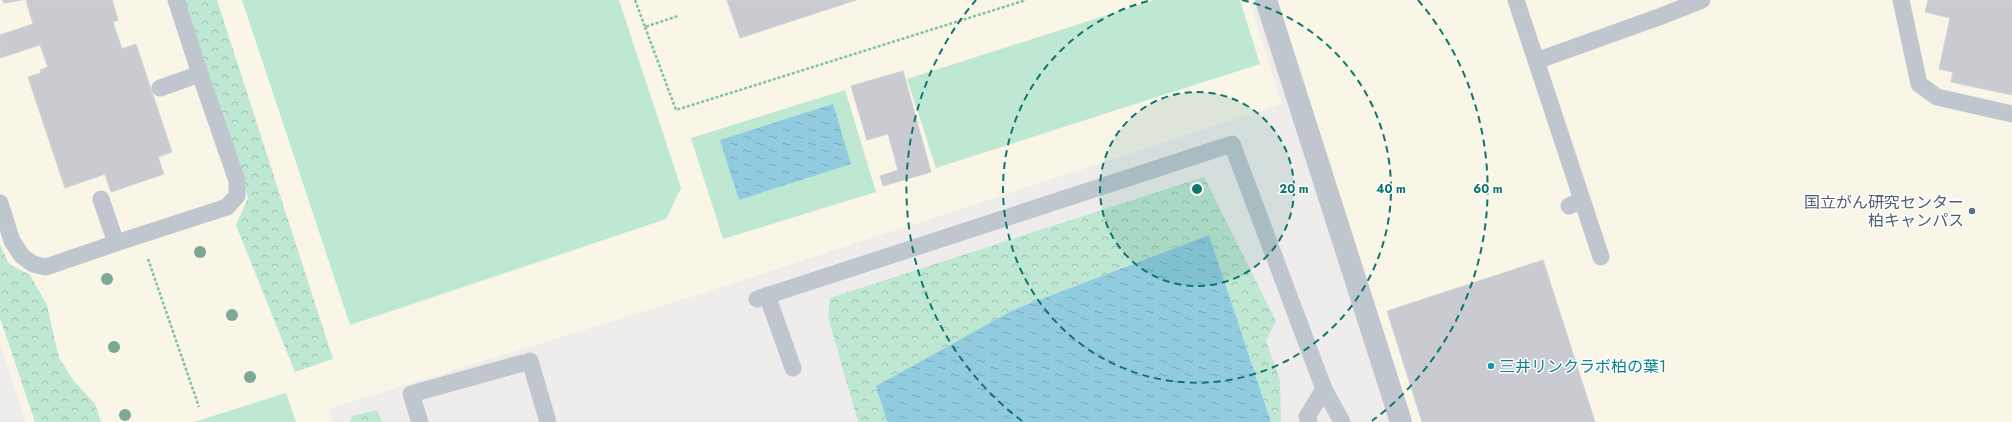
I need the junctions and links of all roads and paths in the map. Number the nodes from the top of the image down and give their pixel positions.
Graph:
1 (176, 0) edge
2 (635, 0) edge
3 (1026, 0) edge
4 (1266, 0) edge
5 (1516, 0) edge
6 (1702, 0) edge
7 (1901, 0) edge
8 (678, 16) dead end
9 (645, 27) junction
10 (1536, 61) junction
11 (200, 74) junction
12 (160, 88) dead end
13 (2012, 114) edge
14 (101, 199) dead end
15 (0, 203) edge
16 (140, 236) junction
17 (116, 243) junction
18 (1601, 257) dead end
19 (793, 368) dead end
20 (1324, 389) junction
21 (199, 407) dead end
22 (420, 422) edge
23 (548, 422) edge
24 (1309, 422) edge
25 (1342, 422) edge
26 (1401, 422) edge

1 - 11 lane
2 - 9 path
3 - 9 path
4 - 26 street
5 - 10 lane
6 - 10 lane
7 - 13 lane
8 - 9 path
10 - 18 lane
11 - 12 lane
11 - 16 lane
14 - 17 lane
15 - 17 lane
16 - 17 lane
16 - 21 path
19 - 20 lane
20 - 24 lane
20 - 25 lane
22 - 23 lane

